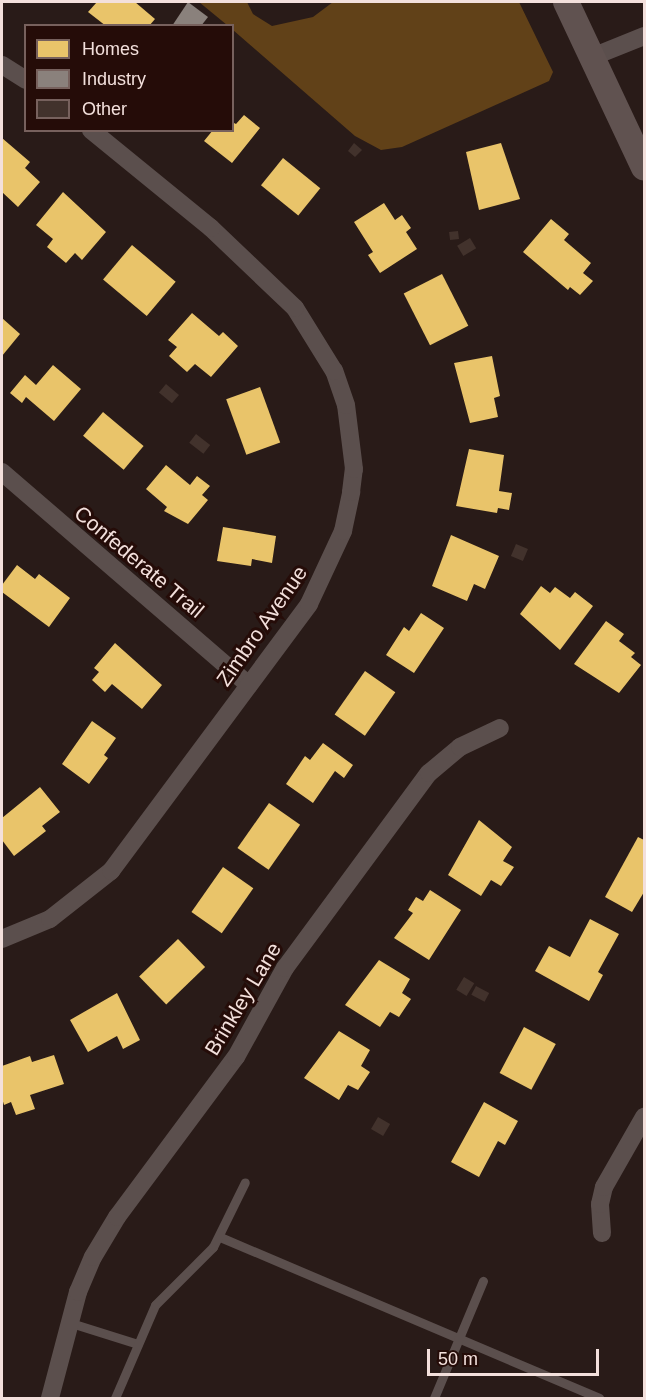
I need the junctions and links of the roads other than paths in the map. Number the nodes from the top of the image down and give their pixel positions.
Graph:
1 (566, 2) edge
2 (645, 36) edge
3 (592, 57) junction
4 (2, 65) edge
5 (24, 79) edge
6 (94, 132) edge
7 (645, 168) edge
8 (2, 472) edge
9 (249, 685) junction
10 (500, 728) dead end
11 (2, 939) edge
12 (645, 1117) edge
13 (245, 1182) dead end
14 (602, 1233) dead end
15 (220, 1237) junction
16 (483, 1281) dead end
17 (71, 1323) junction
18 (460, 1337) junction
19 (138, 1344) junction
20 (50, 1398) edge
21 (115, 1398) edge
22 (434, 1398) edge
23 (599, 1398) edge

1 - 3 street
2 - 3 street
3 - 7 street
4 - 5 street
6 - 9 street, Zimbro Avenue
8 - 9 street, Confederate Trail
9 - 11 street, Zimbro Avenue
10 - 17 street, Brinkley Lane
12 - 14 street
13 - 15 lane
15 - 18 lane
15 - 19 lane
16 - 18 lane
17 - 19 lane
17 - 20 street, Brinkley Lane
18 - 22 lane
18 - 23 lane
19 - 21 lane

